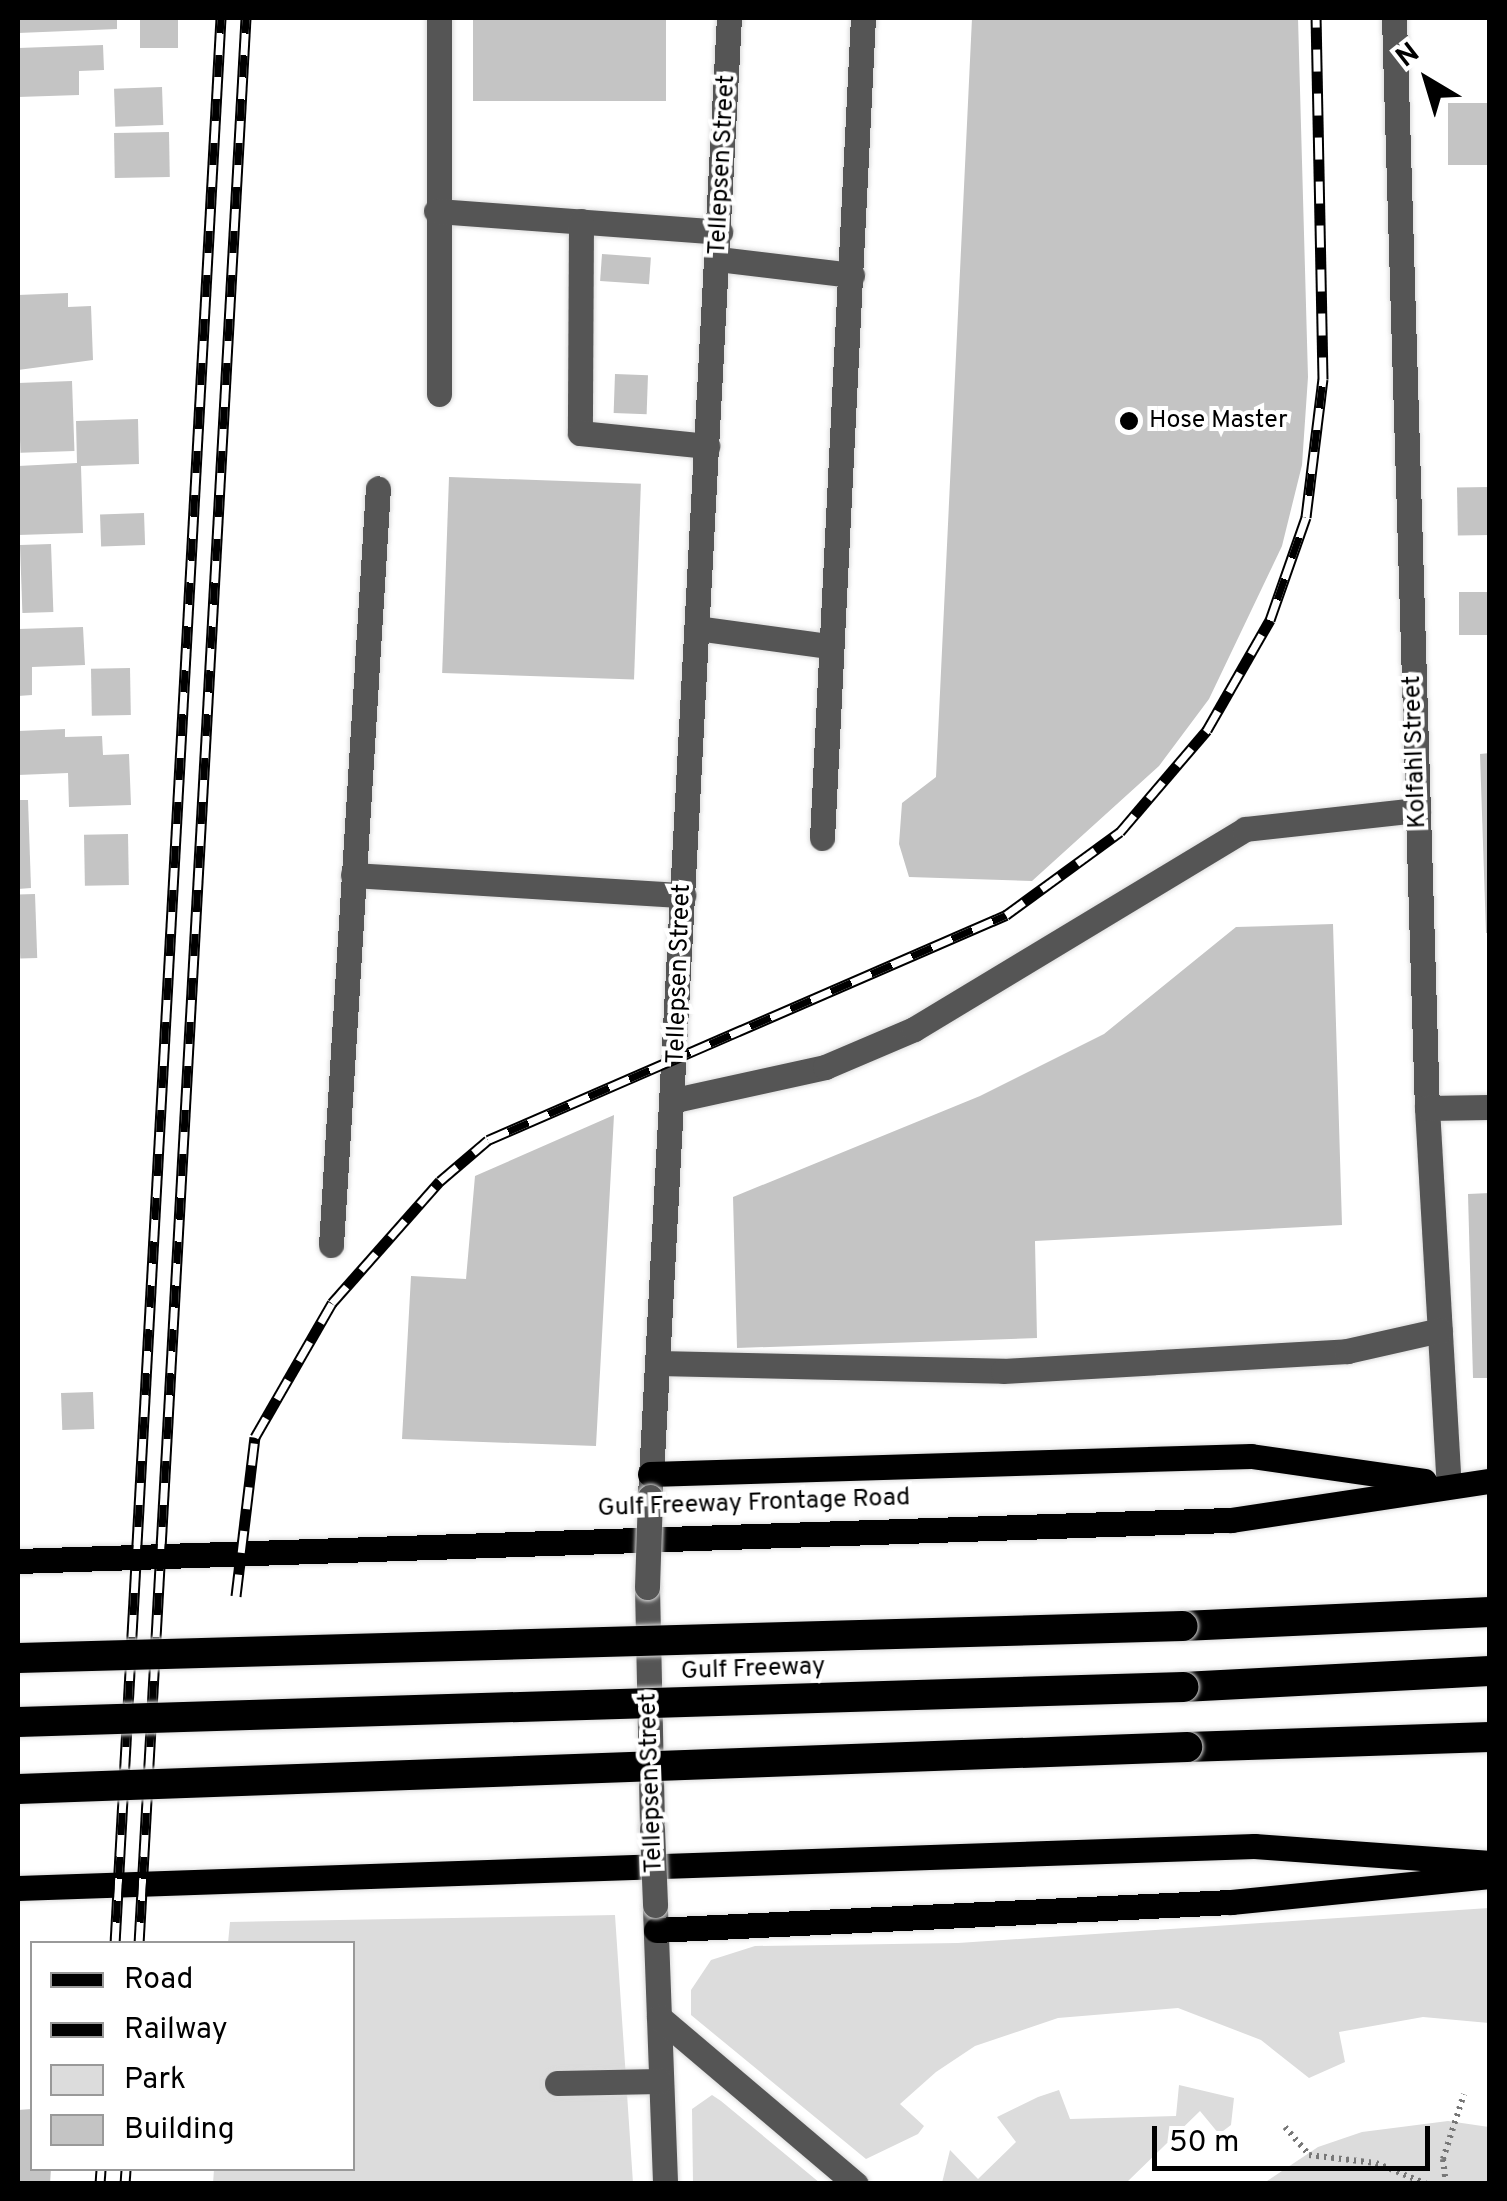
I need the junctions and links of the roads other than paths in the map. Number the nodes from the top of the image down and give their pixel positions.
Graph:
1 (439, 18) edge
2 (729, 18) edge
3 (863, 18) edge
4 (1394, 18) edge
5 (436, 211) junction
6 (581, 221) junction
7 (720, 232) junction
8 (718, 259) junction
9 (852, 275) junction
10 (439, 394) dead end
11 (707, 446) junction
12 (378, 488) dead end
13 (697, 628) junction
14 (828, 646) junction
15 (1418, 810) junction
16 (822, 838) dead end
17 (353, 875) junction
18 (683, 895) junction
19 (675, 1100) junction
20 (1490, 1107) edge
21 (1427, 1108) junction
22 (331, 1246) dead end
23 (1440, 1330) junction
24 (658, 1363) junction
25 (1490, 1481) edge
26 (1449, 1485) junction
27 (650, 1486) junction
28 (18, 1561) edge
29 (1490, 1604) edge
30 (1490, 1612) edge
31 (1351, 1622) junction
32 (18, 1658) edge
33 (1490, 1671) edge
34 (18, 1722) edge
35 (1490, 1737) edge
36 (18, 1789) edge
37 (1490, 1864) edge
38 (1490, 1876) edge
39 (18, 1888) edge
40 (656, 1917) junction
41 (659, 2017) junction
42 (660, 2081) junction
43 (557, 2083) dead end
44 (664, 2184) edge
45 (856, 2184) edge

1 - 5 street
2 - 7 street, Tellepsen Street
3 - 9 street
4 - 15 street, Kolfahl Street
5 - 6 street
5 - 10 street
6 - 7 street
6 - 11 street
7 - 8 street, Tellepsen Street
8 - 9 street
8 - 11 street, Tellepsen Street
9 - 14 street
11 - 13 street, Tellepsen Street
12 - 17 street
13 - 14 street
13 - 18 street, Tellepsen Street
14 - 16 street
15 - 19 street
15 - 21 street, Kolfahl Street
17 - 18 street
17 - 22 street
18 - 19 street, Tellepsen Street
19 - 24 street, Tellepsen Street
20 - 21 street
21 - 23 street, Kolfahl Street
23 - 24 street
23 - 26 street, Kolfahl Street
24 - 27 street, Tellepsen Street
25 - 26 main road, Gulf Freeway Frontage Road
26 - 27 main road
26 - 28 main road, Gulf Freeway Frontage Road
27 - 40 street, Tellepsen Street, bridge
29 - 31 highway
30 - 31 highway, Gulf Freeway
31 - 32 highway, Gulf Freeway, bridge
33 - 34 highway, Gulf Freeway, bridge
35 - 36 highway, bridge
37 - 39 main road
38 - 40 main road
40 - 41 street, Tellepsen Street
41 - 42 street, Tellepsen Street
41 - 45 street
42 - 43 street
42 - 44 street, Tellepsen Street

